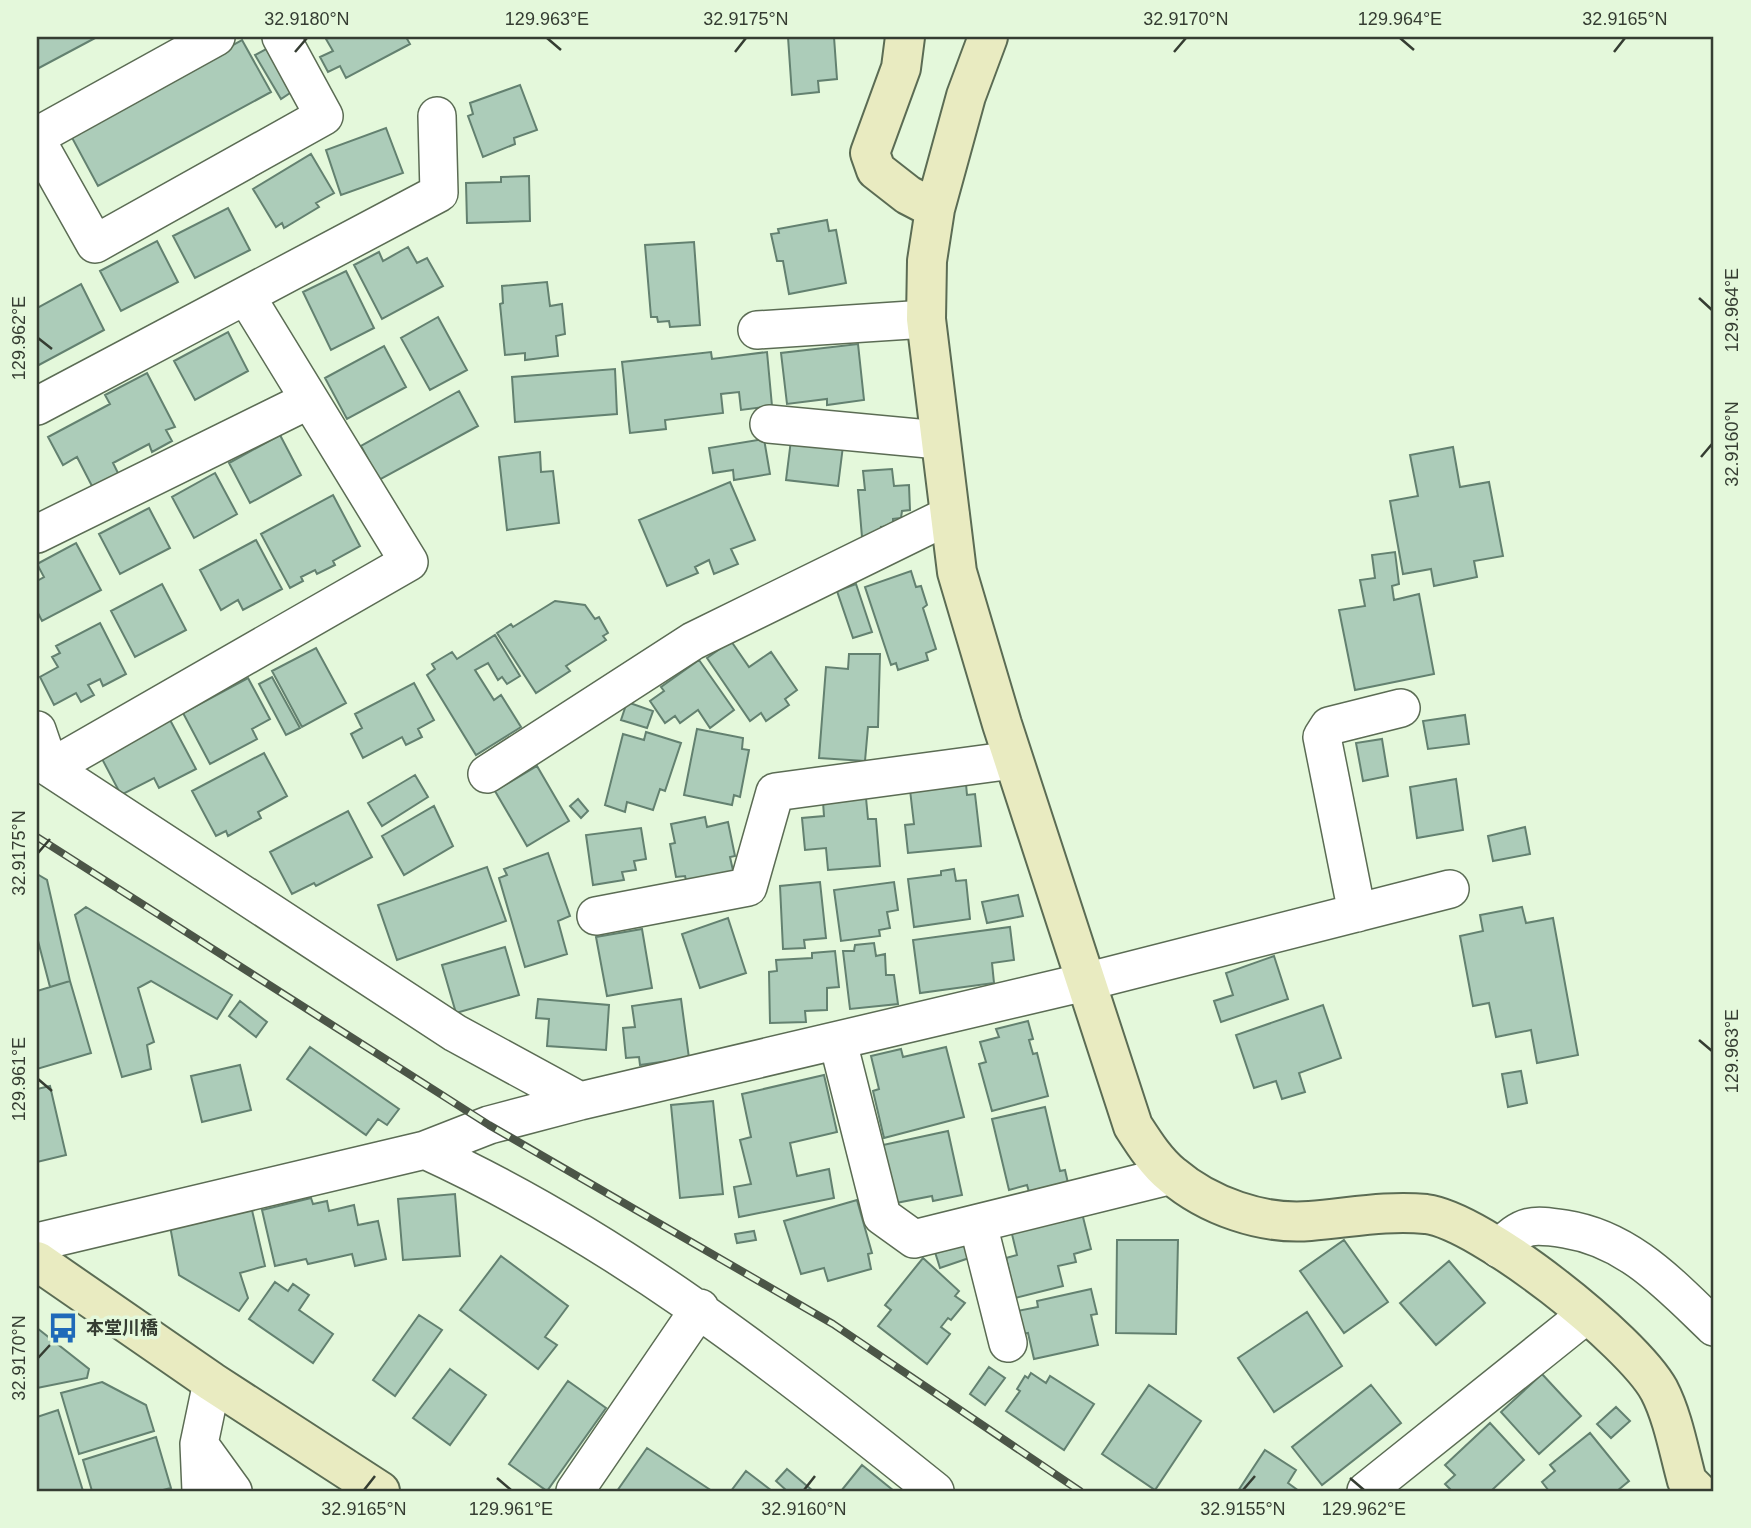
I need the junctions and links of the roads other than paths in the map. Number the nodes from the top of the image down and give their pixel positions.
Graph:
1 (216, 37) edge
2 (281, 37) edge
3 (905, 37) edge
4 (988, 37) edge
5 (436, 116) dead end
6 (37, 138) edge
7 (935, 209) junction
8 (246, 296) junction
9 (926, 319) junction
10 (757, 330) dead end
11 (309, 400) junction
12 (37, 406) edge
13 (769, 424) dead end
14 (939, 440) junction
15 (950, 515) junction
16 (37, 534) edge
17 (1401, 708) dead end
18 (37, 730) edge
19 (1013, 760) junction
20 (50, 768) junction
21 (487, 774) dead end
22 (1450, 889) dead end
23 (1357, 913) junction
24 (596, 916) dead end
25 (1085, 982) junction
26 (838, 1042) junction
27 (580, 1101) junction
28 (425, 1150) junction
29 (1172, 1175) junction
30 (978, 1224) junction
31 (37, 1242) edge
32 (1499, 1248) junction
33 (37, 1261) edge
34 (700, 1308) junction
35 (1587, 1314) junction
36 (1714, 1327) edge
37 (1008, 1343) dead end
38 (212, 1382) junction
39 (199, 1444) junction
40 (1686, 1488) edge
41 (201, 1491) edge
42 (233, 1491) edge
43 (380, 1491) edge
44 (575, 1491) edge
45 (935, 1491) edge
46 (1366, 1491) edge

1 - 6 street
2 - 6 street
3 - 7 street
4 - 7 street
5 - 8 street
7 - 9 street
8 - 11 street
8 - 12 street
9 - 10 street
9 - 14 street
11 - 16 street
11 - 20 street
13 - 14 street
14 - 15 street
15 - 19 street
15 - 21 street
17 - 23 street
18 - 20 street
19 - 24 street
19 - 25 street
20 - 27 street
22 - 23 street
23 - 25 street
25 - 26 street
25 - 29 street
26 - 27 street
26 - 30 street
27 - 28 street
28 - 31 street
28 - 34 street
29 - 30 street
29 - 32 street
30 - 37 street
32 - 35 street
32 - 36 street
33 - 38 street
34 - 44 street
34 - 45 street
35 - 40 street
35 - 46 street
38 - 39 street
38 - 43 street
39 - 41 street
39 - 42 street

